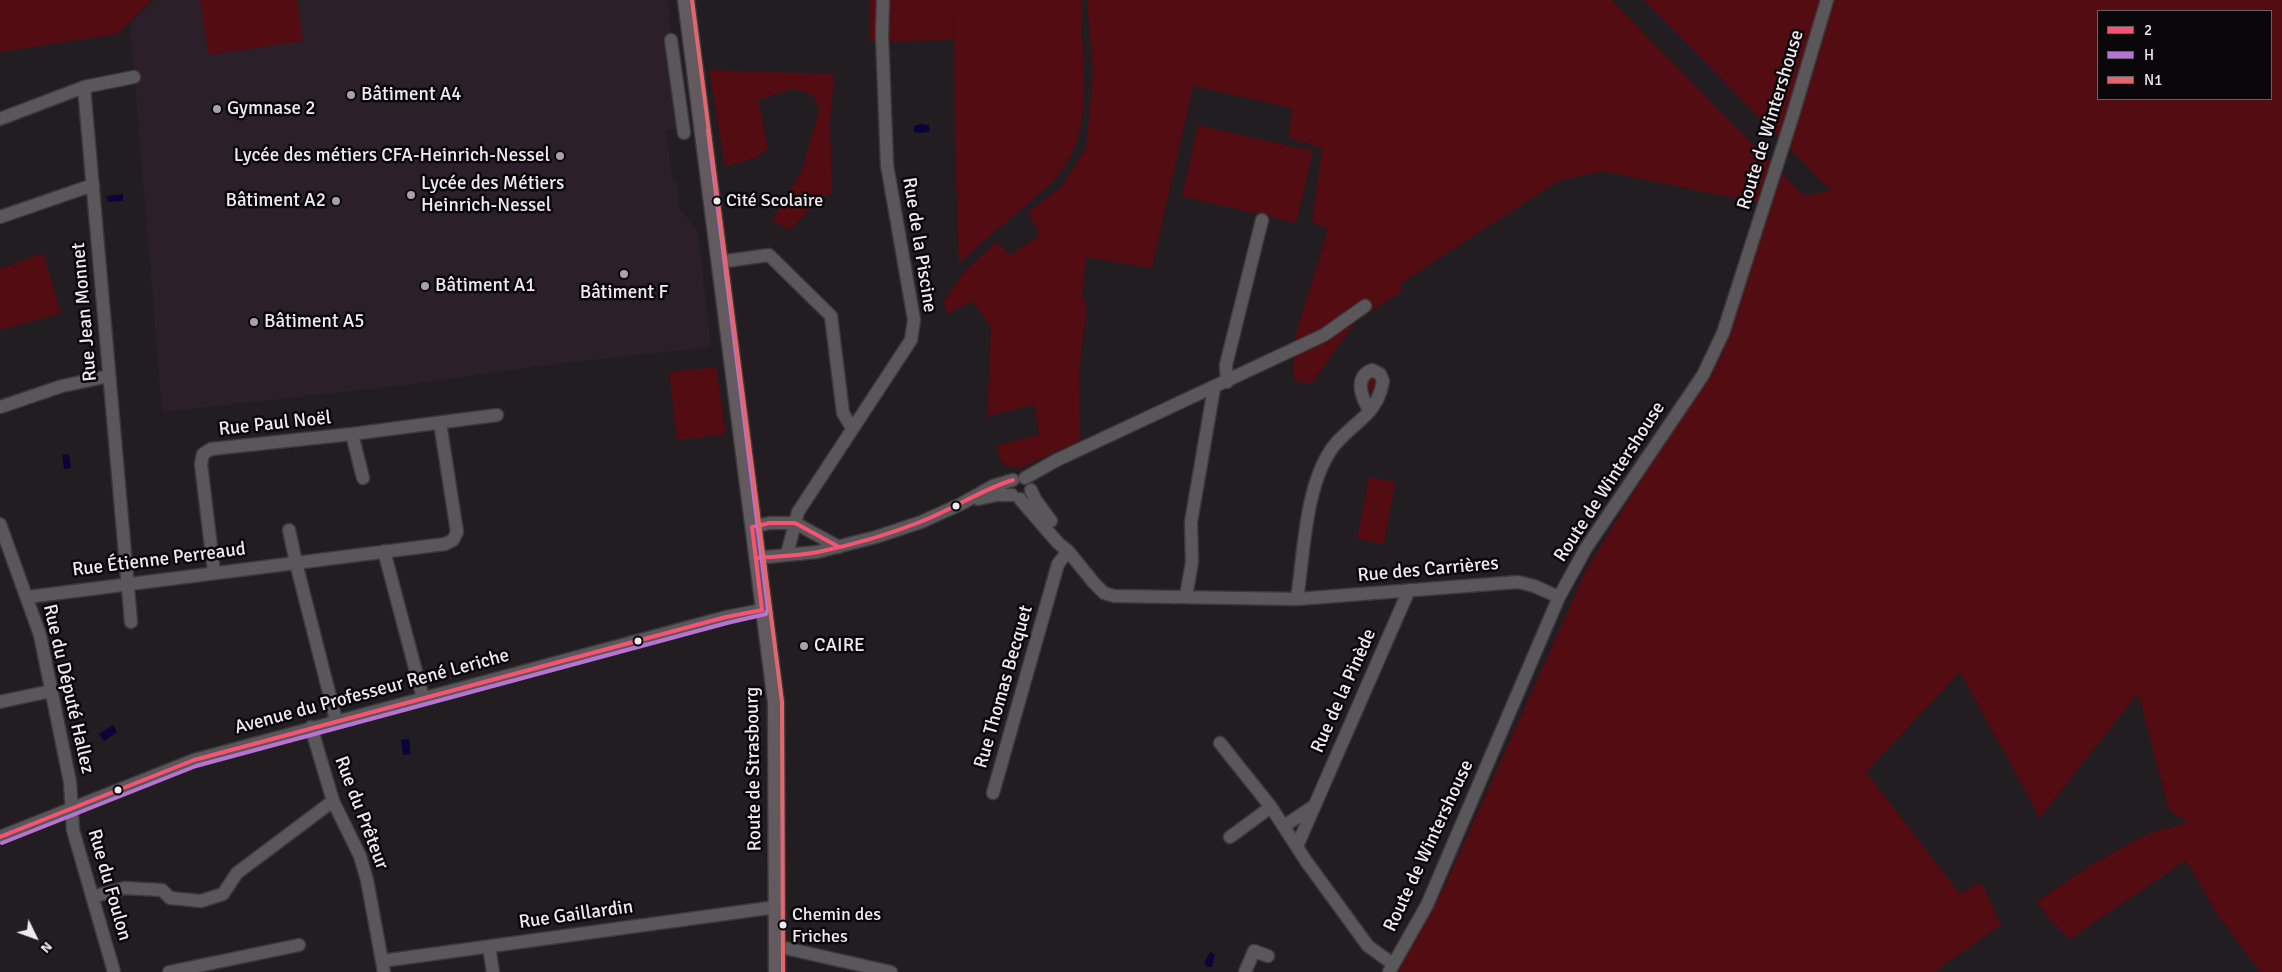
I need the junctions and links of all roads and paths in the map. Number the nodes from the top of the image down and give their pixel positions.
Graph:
1 (686, 0) edge
2 (883, 0) edge
3 (1827, 0) edge
4 (671, 40) dead end
5 (134, 77) dead end
6 (84, 87) junction
7 (0, 119) edge
8 (684, 133) dead end
9 (92, 184) junction
10 (0, 217) edge
11 (1262, 220) dead end
12 (719, 262) junction
13 (1365, 306) dead end
14 (109, 376) junction
15 (1227, 382) junction
16 (1214, 388) junction
17 (0, 407) edge
18 (1370, 411) dead end
19 (498, 415) dead end
20 (440, 423) junction
21 (852, 428) junction
22 (352, 434) junction
23 (363, 478) dead end
24 (1025, 484) junction
25 (1016, 497) junction
26 (961, 504) junction
27 (795, 523) junction
28 (0, 524) edge
29 (752, 527) junction
30 (290, 530) dead end
31 (839, 547) junction
32 (384, 552) junction
33 (787, 554) junction
34 (1071, 555) junction
35 (757, 558) junction
36 (296, 562) junction
37 (214, 572) junction
38 (126, 584) junction
39 (1409, 590) junction
40 (1186, 596) junction
41 (28, 597) junction
42 (1560, 597) junction
43 (1297, 599) junction
44 (762, 610) junction
45 (131, 622) dead end
46 (51, 691) junction
47 (423, 698) junction
48 (0, 702) edge
49 (336, 720) junction
50 (311, 727) junction
51 (1220, 743) dead end
52 (993, 793) dead end
53 (333, 801) junction
54 (1314, 806) junction
55 (71, 807) junction
56 (1271, 807) junction
57 (1284, 826) junction
58 (0, 837) edge
59 (1230, 837) dead end
60 (1297, 846) junction
61 (92, 897) junction
62 (776, 907) junction
63 (299, 945) dead end
64 (489, 946) junction
65 (776, 946) junction
66 (1268, 956) dead end
67 (383, 967) edge
68 (1391, 968) edge
69 (114, 972) edge
70 (169, 972) edge
71 (493, 972) edge
72 (777, 972) edge
73 (891, 972) edge
74 (1244, 972) edge

1 - 12 main road, Route de Strasbourg
2 - 21 street, Rue de la Piscine
3 - 42 street, Route de Wintershouse
4 - 8 street
5 - 6 street
6 - 7 street
6 - 9 street, Rue Jean Monnet
9 - 10 street
9 - 14 street, Rue Jean Monnet
11 - 15 street
12 - 21 street
12 - 29 main road, Route de Strasbourg
13 - 15 street
14 - 17 street
14 - 38 street, Rue Jean Monnet
15 - 16 street
16 - 24 street
16 - 40 street
18 - 43 street
19 - 20 street, Rue Paul Noël
20 - 22 street, Rue Paul Noël
20 - 32 street, Rue Étienne Perreaud
21 - 27 street, Rue de la Piscine
22 - 23 street, Rue Paul Noël
22 - 37 street, Rue Paul Noël
24 - 25 street
24 - 25 street
24 - 26 street
24 - 34 street, Rue des Carrières
25 - 26 street
25 - 34 street, Rue des Carrières
26 - 31 street
27 - 29 street
27 - 31 street
27 - 33 street, Rue de la Piscine
28 - 41 street, Rue du Député Hallez
29 - 35 main road, Route de Strasbourg
30 - 36 street
31 - 33 street
32 - 36 street, Rue Étienne Perreaud
32 - 47 street
33 - 35 street
34 - 40 street, Rue des Carrières
34 - 52 street, Rue Thomas Becquet
35 - 44 main road, Route de Strasbourg
36 - 37 street, Rue Étienne Perreaud
36 - 49 street
37 - 38 street, Rue Étienne Perreaud
38 - 41 street, Rue Étienne Perreaud
38 - 45 street, Rue Jean Monnet
39 - 42 street, Rue des Carrières
39 - 43 street, Rue des Carrières
39 - 54 street, Rue de la Pinède
40 - 43 street, Rue des Carrières
41 - 46 street, Rue du Député Hallez
42 - 68 street, Route de Wintershouse
44 - 47 street, Avenue du Professeur René Leriche
44 - 62 main road, Route de Strasbourg
46 - 48 street
46 - 55 street, Rue du Député Hallez
47 - 49 street, Avenue du Professeur René Leriche
49 - 50 street, Avenue du Professeur René Leriche
50 - 53 street, Rue du Prêteur
50 - 55 street, Avenue du Professeur René Leriche
51 - 56 street
53 - 61 street
53 - 67 street, Rue du Prêteur
54 - 57 street
54 - 60 street, Rue de la Pinède
55 - 58 street, Avenue du Professeur René Leriche
55 - 61 street, Rue du Foulon
56 - 57 street
56 - 59 street
57 - 60 street
60 - 68 street
61 - 69 street, Rue du Foulon
62 - 64 street, Rue Gaillardin
62 - 65 main road, Route de Strasbourg
63 - 70 street
64 - 67 street, Rue Gaillardin
64 - 71 street
65 - 72 main road, Route de Strasbourg
65 - 73 street
66 - 74 street

